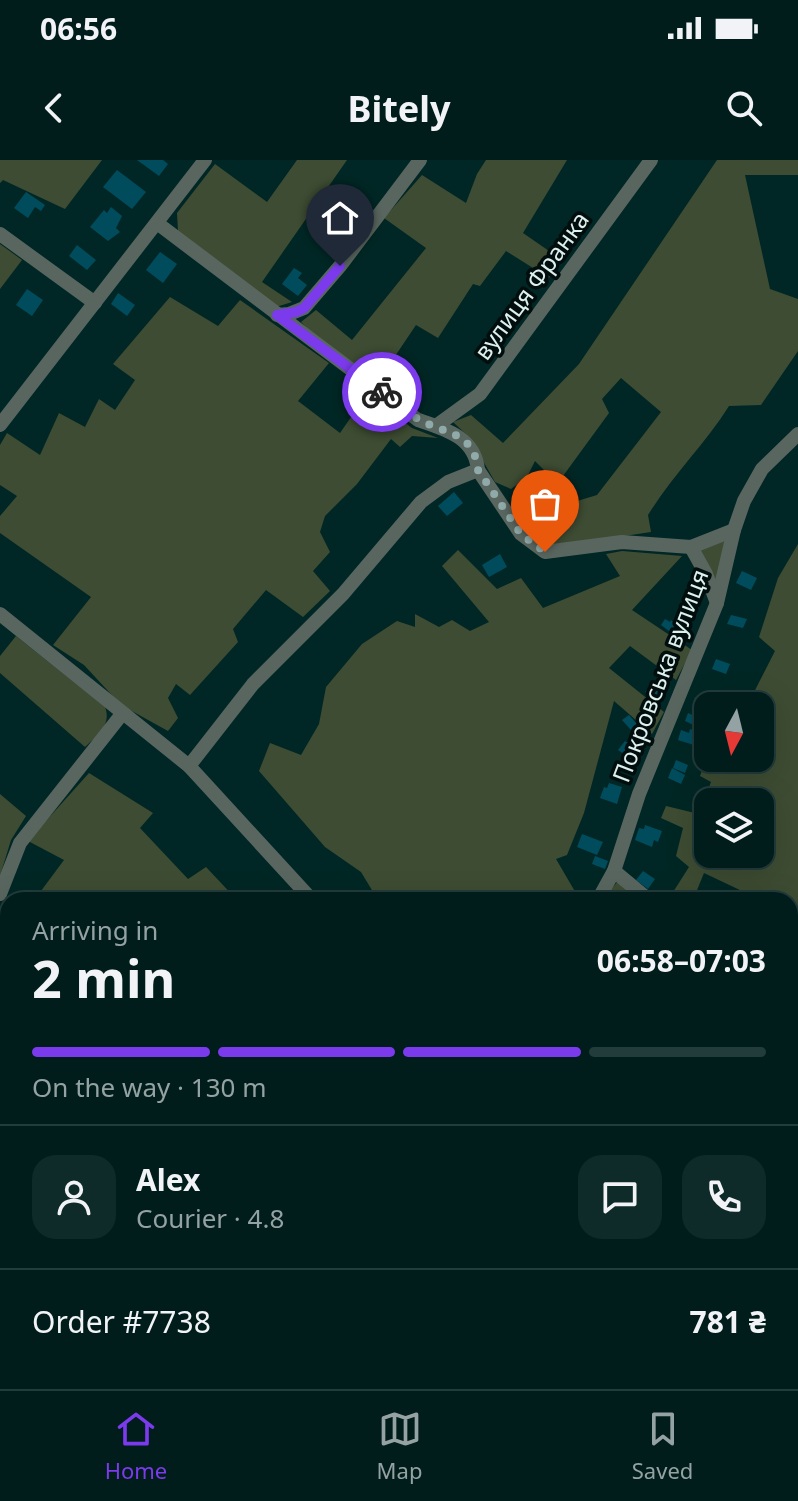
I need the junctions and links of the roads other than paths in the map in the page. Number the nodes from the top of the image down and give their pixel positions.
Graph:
1 (205, 160) edge
2 (420, 160) edge
3 (651, 160) edge
4 (157, 223) junction
5 (0, 234) edge
6 (95, 303) junction
7 (277, 315) junction
8 (0, 425) edge
9 (436, 426) junction
10 (798, 434) edge
11 (478, 470) junction
12 (734, 530) junction
13 (691, 547) junction
14 (717, 603) junction
15 (0, 614) edge
16 (122, 714) junction
17 (189, 766) junction
18 (614, 871) junction
19 (1, 892) edge
20 (305, 892) edge
21 (602, 892) edge
22 (639, 892) edge

1 - 4 street
2 - 7 street
3 - 9 street, вулиця Франка
4 - 6 street
4 - 7 street
5 - 6 street
6 - 8 street
7 - 9 street
9 - 11 street
10 - 12 street, Покровська вулиця
11 - 13 street
11 - 17 street
12 - 13 street
12 - 14 street, Покровська вулиця
13 - 14 street
14 - 18 street, Покровська вулиця
15 - 16 street
16 - 17 street
16 - 19 street
17 - 20 street
18 - 21 street, Покровська вулиця
18 - 22 street

